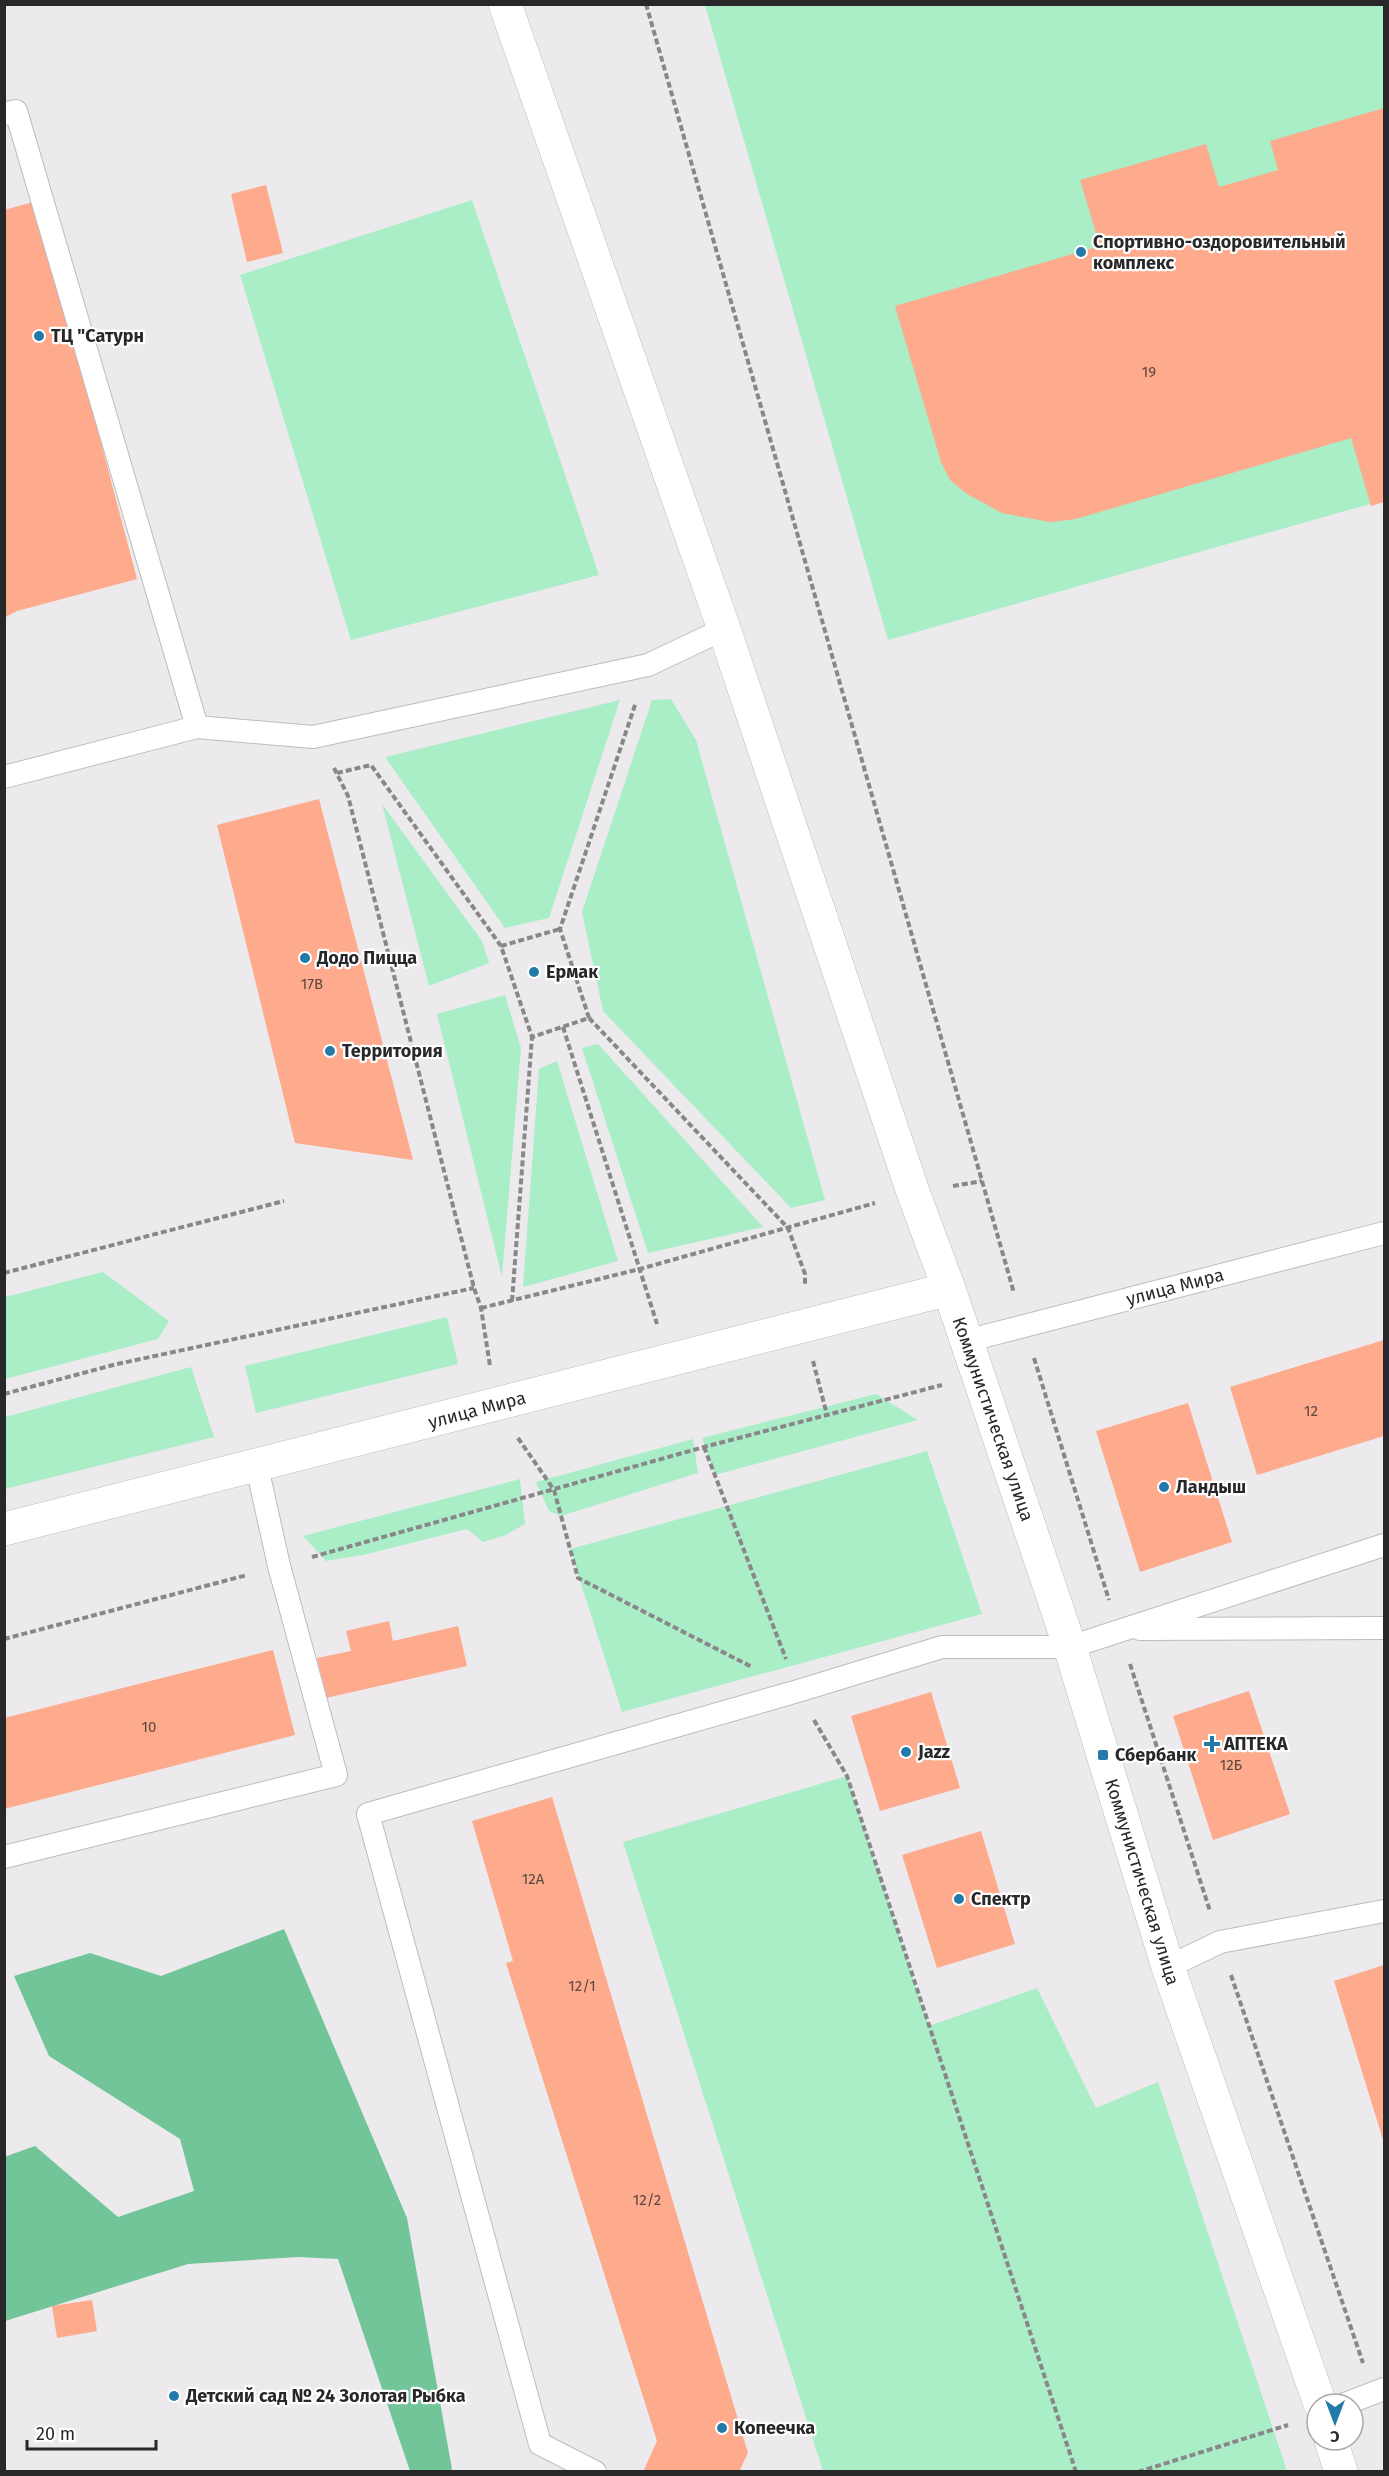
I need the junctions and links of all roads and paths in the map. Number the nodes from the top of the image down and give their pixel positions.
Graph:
1 (505, 4) edge
2 (646, 4) edge
3 (4, 114) edge
4 (724, 629) junction
5 (648, 665) junction
6 (197, 727) junction
7 (313, 737) junction
8 (337, 773) junction
9 (4, 777) edge
10 (560, 929) junction
11 (501, 946) junction
12 (589, 1018) junction
13 (563, 1027) junction
14 (532, 1037) junction
15 (982, 1181) junction
16 (914, 1192) junction
17 (284, 1201) dead end
18 (788, 1228) junction
19 (1384, 1233) edge
20 (640, 1269) junction
21 (4, 1273) edge
22 (805, 1274) dead end
23 (474, 1288) junction
24 (949, 1289) junction
25 (512, 1301) junction
26 (482, 1308) junction
27 (1024, 1327) junction
28 (966, 1341) junction
29 (668, 1359) junction
30 (978, 1375) junction
31 (4, 1394) edge
32 (496, 1406) junction
33 (704, 1446) junction
34 (257, 1467) junction
35 (554, 1490) junction
36 (4, 1529) edge
37 (1384, 1545) edge
38 (279, 1566) junction
39 (1384, 1628) edge
40 (1119, 1629) junction
41 (4, 1639) edge
42 (1071, 1647) junction
43 (798, 1691) junction
44 (4, 1857) edge
45 (1384, 1911) edge
46 (1220, 1942) junction
47 (1168, 1967) junction
48 (1378, 2390) edge
49 (1305, 2407) edge
50 (1305, 2414) edge
51 (1335, 2452) edge
52 (595, 2472) edge
53 (1077, 2472) edge
54 (1138, 2472) edge
55 (1341, 2472) edge

1 - 4 street, Коммунистическая улица
2 - 15 path
3 - 6 lane
4 - 5 lane
4 - 16 street, Коммунистическая улица
5 - 7 lane
5 - 10 path
6 - 7 lane
6 - 9 lane
7 - 8 path
8 - 11 path
8 - 23 path
10 - 11 path
10 - 12 path
11 - 14 path
12 - 13 path
12 - 18 path
13 - 14 path
13 - 20 path
14 - 25 path
15 - 16 path
15 - 27 path
16 - 18 path
16 - 24 street, Коммунистическая улица
17 - 21 path
18 - 20 path
18 - 22 path
19 - 27 lane, улица Мира
20 - 25 path
20 - 29 path
23 - 26 path
23 - 31 path
24 - 28 street, Коммунистическая улица
24 - 29 street, улица Мира
25 - 26 path
26 - 32 path
27 - 28 lane, улица Мира
27 - 40 path
28 - 30 street, Коммунистическая улица
29 - 32 street, улица Мира
30 - 33 path
30 - 42 street, Коммунистическая улица
32 - 34 street, улица Мира
32 - 35 path
33 - 35 path
33 - 43 path
34 - 36 street, улица Мира
34 - 38 lane
35 - 38 path
35 - 43 path
37 - 40 lane
38 - 41 path
38 - 44 lane
39 - 40 lane
40 - 42 lane
40 - 46 path
42 - 43 lane
42 - 47 street, Коммунистическая улица
43 - 52 lane
43 - 53 path
45 - 46 lane
46 - 47 lane
46 - 48 path
47 - 49 street, Коммунистическая улица
50 - 54 path
51 - 55 street

